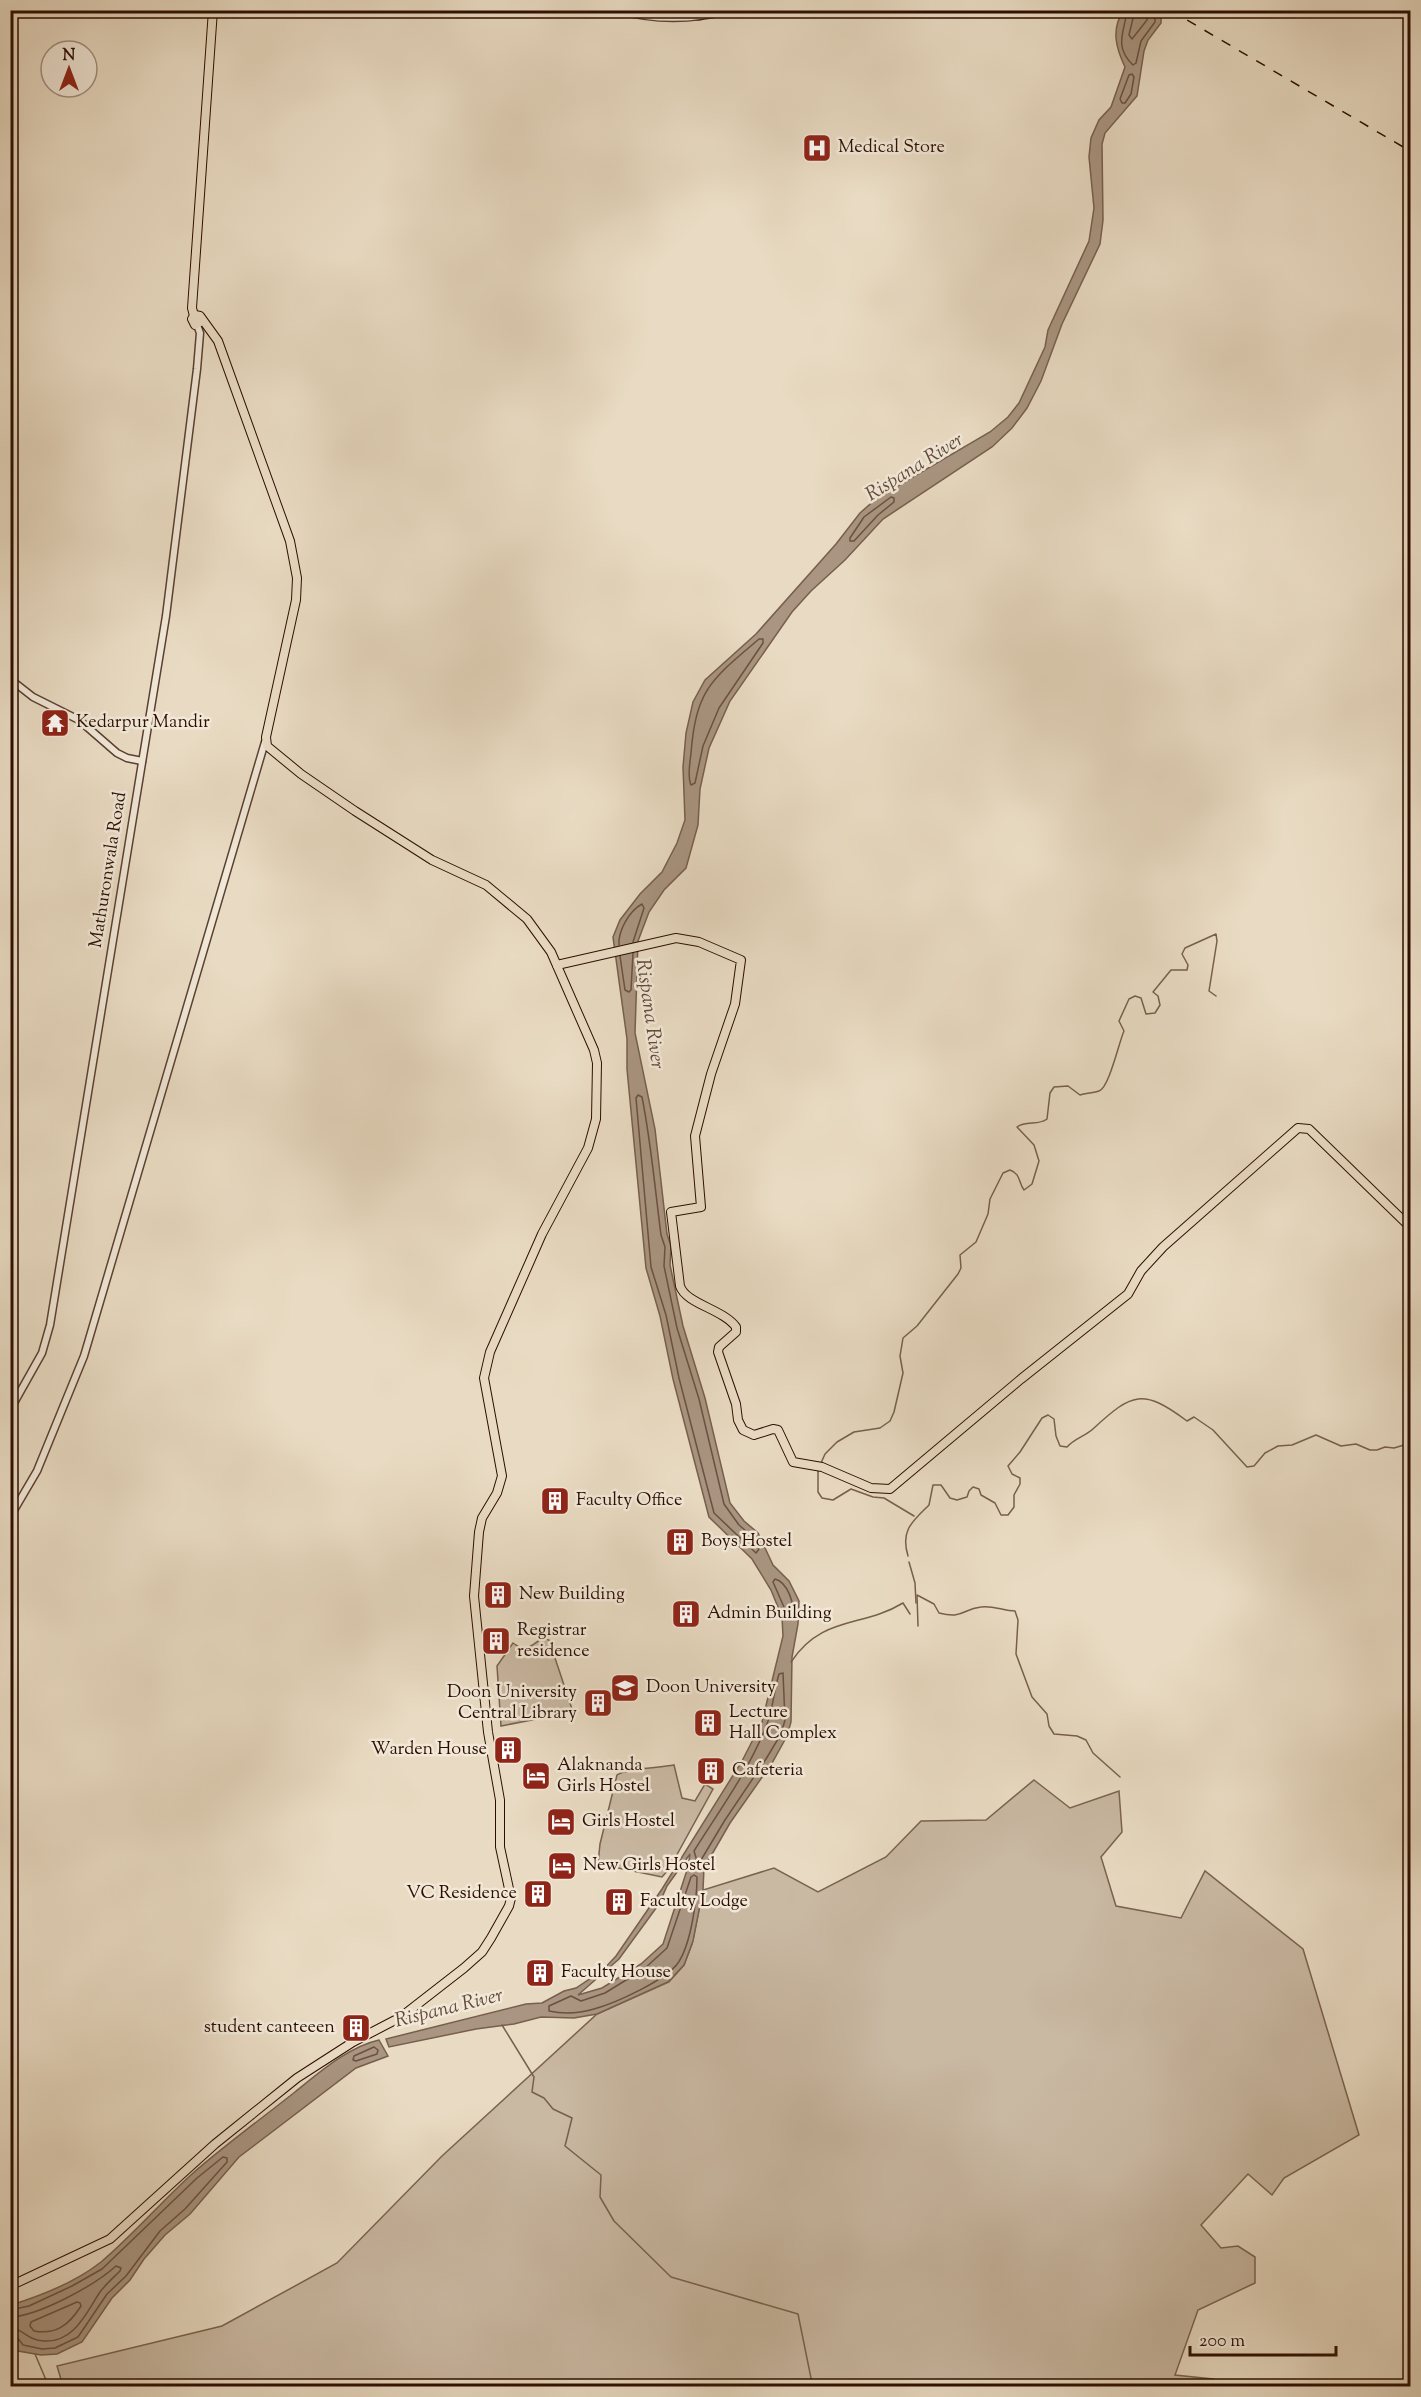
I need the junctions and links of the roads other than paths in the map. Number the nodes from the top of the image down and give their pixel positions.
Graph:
1 (213, 10) edge
2 (618, 10) edge
3 (637, 10) edge
4 (714, 10) edge
5 (731, 10) edge
6 (197, 320) junction
7 (10, 680) edge
8 (266, 742) junction
9 (142, 760) junction
10 (557, 965) junction
11 (1410, 1227) edge
12 (10, 1410) edge
13 (10, 1517) edge
14 (10, 2286) edge

1 - 6 main road
2 - 5 street
3 - 4 highway
6 - 8 main road
6 - 9 street, Mathuronwala Road
7 - 9 street
8 - 10 main road
8 - 13 street
9 - 12 street, Mathuronwala Road
10 - 11 main road
10 - 14 main road

